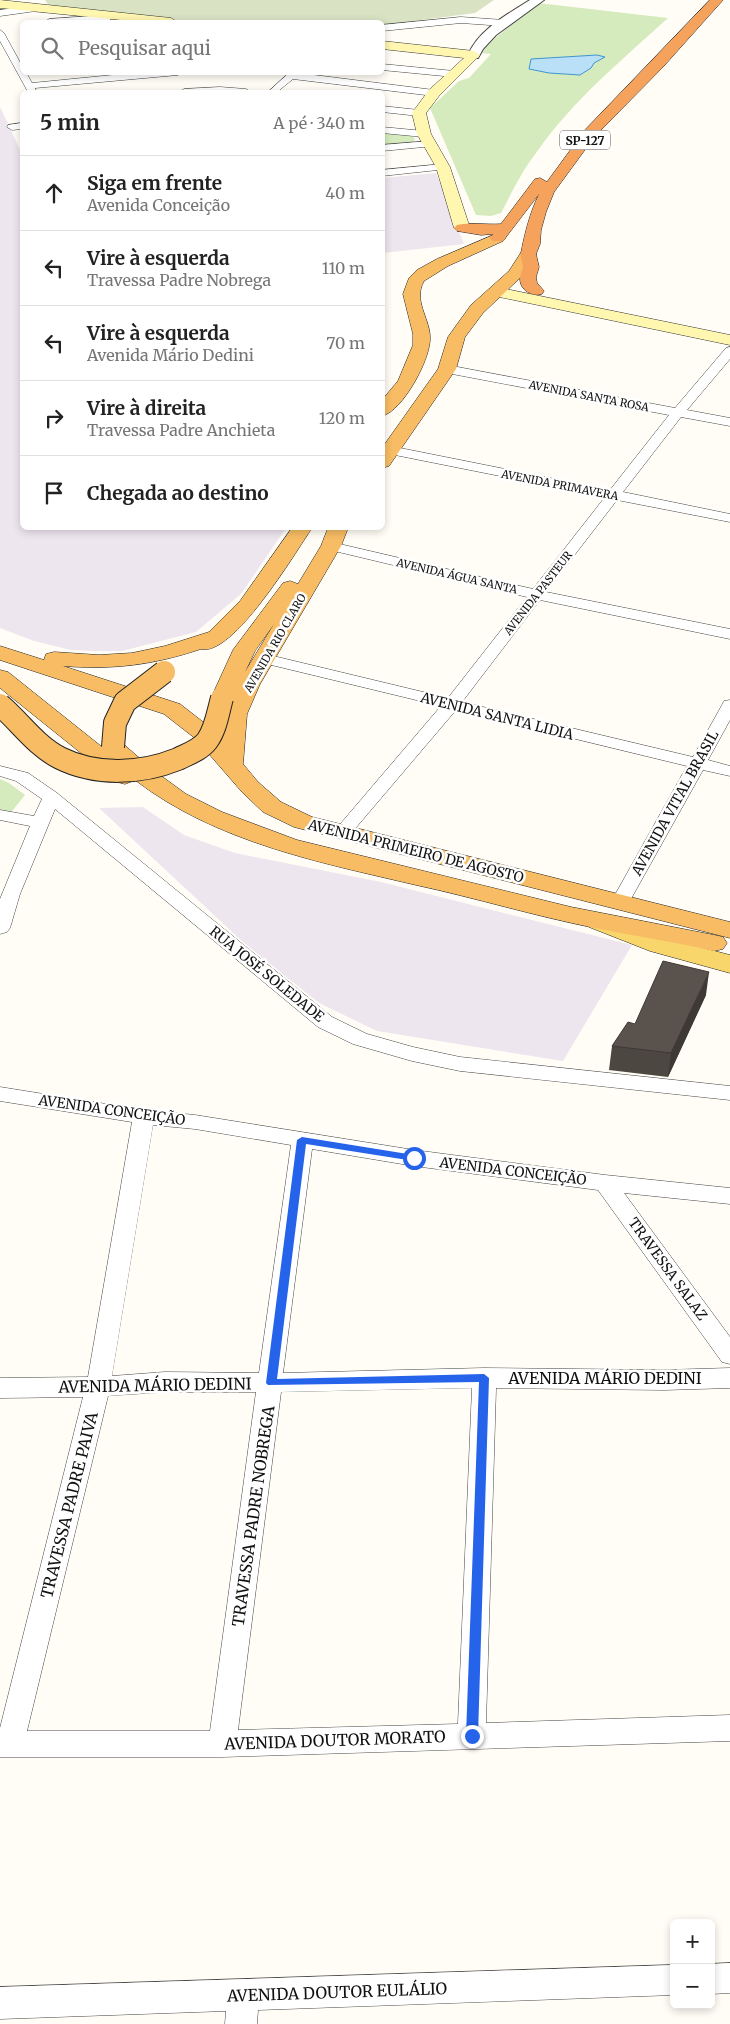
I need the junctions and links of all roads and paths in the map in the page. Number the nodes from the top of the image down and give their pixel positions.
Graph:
1 (538, 0) edge
2 (716, 0) edge
3 (1, 6) edge
4 (42, 9) junction
5 (107, 18) edge
6 (48, 20) edge
7 (78, 20) edge
8 (134, 20) edge
9 (504, 23) junction
10 (385, 28) edge
11 (0, 33) edge
12 (385, 45) edge
13 (474, 55) junction
14 (13, 58) junction
15 (0, 59) edge
16 (385, 66) edge
17 (20, 71) edge
18 (454, 74) junction
19 (22, 75) edge
20 (126, 75) edge
21 (293, 75) edge
22 (301, 75) edge
23 (83, 77) edge
24 (212, 78) dead end
25 (618, 85) dead end
26 (30, 89) edge
27 (220, 90) edge
28 (274, 90) edge
29 (434, 93) junction
30 (385, 109) edge
31 (417, 113) junction
32 (585, 118) dead end
33 (385, 130) edge
34 (394, 131) junction
35 (427, 139) junction
36 (385, 147) edge
37 (553, 161) dead end
38 (443, 167) junction
39 (385, 171) edge
40 (462, 228) junction
41 (502, 233) junction
42 (471, 251) junction
43 (528, 254) junction
44 (503, 265) junction
45 (536, 291) junction
46 (496, 292) junction
47 (419, 325) junction
48 (730, 327) edge
49 (462, 330) junction
50 (725, 336) edge
51 (730, 351) edge
52 (447, 369) junction
53 (385, 408) edge
54 (678, 412) junction
55 (730, 422) edge
56 (386, 456) edge
57 (613, 496) junction
58 (730, 518) edge
59 (301, 530) edge
60 (336, 534) edge
61 (537, 595) junction
62 (730, 634) edge
63 (221, 635) junction
64 (0, 652) edge
65 (265, 659) junction
66 (0, 677) edge
67 (0, 705) edge
68 (451, 705) junction
69 (730, 705) edge
70 (696, 764) junction
71 (231, 765) junction
72 (0, 771) edge
73 (730, 771) edge
74 (250, 787) junction
75 (51, 797) junction
76 (202, 814) junction
77 (0, 815) edge
78 (41, 823) junction
79 (342, 833) junction
80 (348, 861) junction
81 (620, 902) junction
82 (594, 920) junction
83 (0, 928) edge
84 (723, 940) edge
85 (730, 964) edge
86 (730, 1093) edge
87 (0, 1094) edge
88 (144, 1117) junction
89 (302, 1140) junction
90 (605, 1183) junction
91 (730, 1196) edge
92 (730, 1355) edge
93 (484, 1378) junction
94 (730, 1378) edge
95 (271, 1383) junction
96 (98, 1387) junction
97 (0, 1388) edge
98 (730, 1728) edge
99 (472, 1736) junction
100 (5, 1744) edge
101 (222, 1744) junction
102 (730, 1978) edge
103 (715, 1979) edge
104 (670, 1980) edge
105 (0, 2003) edge
106 (242, 2010) edge

1 - 9 street
2 - 43 highway, SP-127
3 - 4 main road
4 - 5 main road
4 - 6 street
5 - 7 street
5 - 8 main road
9 - 10 street
9 - 13 street
11 - 14 street
12 - 13 main road
13 - 18 main road
14 - 15 street
14 - 17 street
16 - 18 street
18 - 29 main road
19 - 26 street
20 - 23 street
21 - 28 street
22 - 29 street
23 - 26 street
24 - 27 street
25 - 32 highway, SP-127
29 - 31 main road
30 - 31 street
31 - 34 street
31 - 35 main road
33 - 34 street
34 - 35 street
35 - 36 street
35 - 38 main road
37 - 41 highway, SP-127
38 - 39 street
38 - 40 main road
40 - 41 highway
40 - 42 highway
41 - 42 highway, SP-127
41 - 44 highway
42 - 44 highway
42 - 47 highway, SP-127
43 - 44 highway, SP-127
43 - 45 highway
44 - 45 highway
44 - 46 highway, SP-127
45 - 48 main road
46 - 49 highway, SP-127
46 - 50 main road
47 - 49 highway
47 - 53 highway
49 - 52 highway
51 - 54 street, AVENIDA PASTEUR
52 - 54 street, AVENIDA SANTA ROSA
52 - 56 highway
54 - 55 street, AVENIDA SANTA ROSA
54 - 57 street, AVENIDA PASTEUR
56 - 57 street, AVENIDA PRIMAVERA
57 - 58 street, AVENIDA PRIMAVERA
57 - 61 street, AVENIDA PASTEUR
59 - 63 highway
60 - 61 street, AVENIDA ÁGUA SANTA
60 - 65 highway, AVENIDA RIO CLARO
60 - 67 highway, bridge
61 - 62 street, AVENIDA ÁGUA SANTA
61 - 68 street, AVENIDA PASTEUR
63 - 64 highway
63 - 76 highway, AVENIDA PRIMEIRO DE AGOSTO, bridge
64 - 71 highway, AVENIDA PRIMEIRO DE AGOSTO
65 - 68 street, AVENIDA SANTA LIDIA
65 - 71 highway, AVENIDA RIO CLARO
66 - 80 highway, AVENIDA PRIMEIRO DE AGOSTO
68 - 70 street, AVENIDA SANTA LIDIA
68 - 79 street, AVENIDA PASTEUR
69 - 70 street, AVENIDA VITAL BRASIL
70 - 73 street, AVENIDA SANTA LIDIA
70 - 81 street, AVENIDA VITAL BRASIL
71 - 74 highway, AVENIDA PRIMEIRO DE AGOSTO
72 - 75 street, RUA JOSÉ SOLEDADE
74 - 76 highway
74 - 79 highway, AVENIDA PRIMEIRO DE AGOSTO
75 - 78 street
75 - 86 street, RUA JOSÉ SOLEDADE
76 - 80 highway, AVENIDA PRIMEIRO DE AGOSTO
77 - 78 street
78 - 83 street
79 - 81 highway, AVENIDA PRIMEIRO DE AGOSTO
80 - 82 highway, AVENIDA PRIMEIRO DE AGOSTO
81 - 84 highway, AVENIDA PRIMEIRO DE AGOSTO
82 - 84 highway
82 - 85 main road, AVENIDA PRIMEIRO DE AGOSTO
87 - 88 street, AVENIDA CONCEIÇÃO
88 - 89 street, AVENIDA CONCEIÇÃO
88 - 96 street, TRAVESSA PADRE PAIVA
89 - 90 street, AVENIDA CONCEIÇÃO
89 - 95 street, TRAVESSA PADRE NOBREGA
90 - 91 street, AVENIDA CONCEIÇÃO
90 - 92 street, TRAVESSA SALAZ
93 - 94 street, AVENIDA MÁRIO DEDINI
93 - 95 street, AVENIDA MÁRIO DEDINI
93 - 99 street
95 - 96 street, AVENIDA MÁRIO DEDINI
95 - 101 street, TRAVESSA PADRE NOBREGA
96 - 97 street, AVENIDA MÁRIO DEDINI
96 - 100 street, TRAVESSA PADRE PAIVA
98 - 99 street, AVENIDA DOUTOR MORATO
99 - 101 street, AVENIDA DOUTOR MORATO
100 - 101 street, AVENIDA DOUTOR MORATO
102 - 103 street
104 - 106 street, AVENIDA DOUTOR EULÁLIO
105 - 106 street, AVENIDA DOUTOR EULÁLIO

